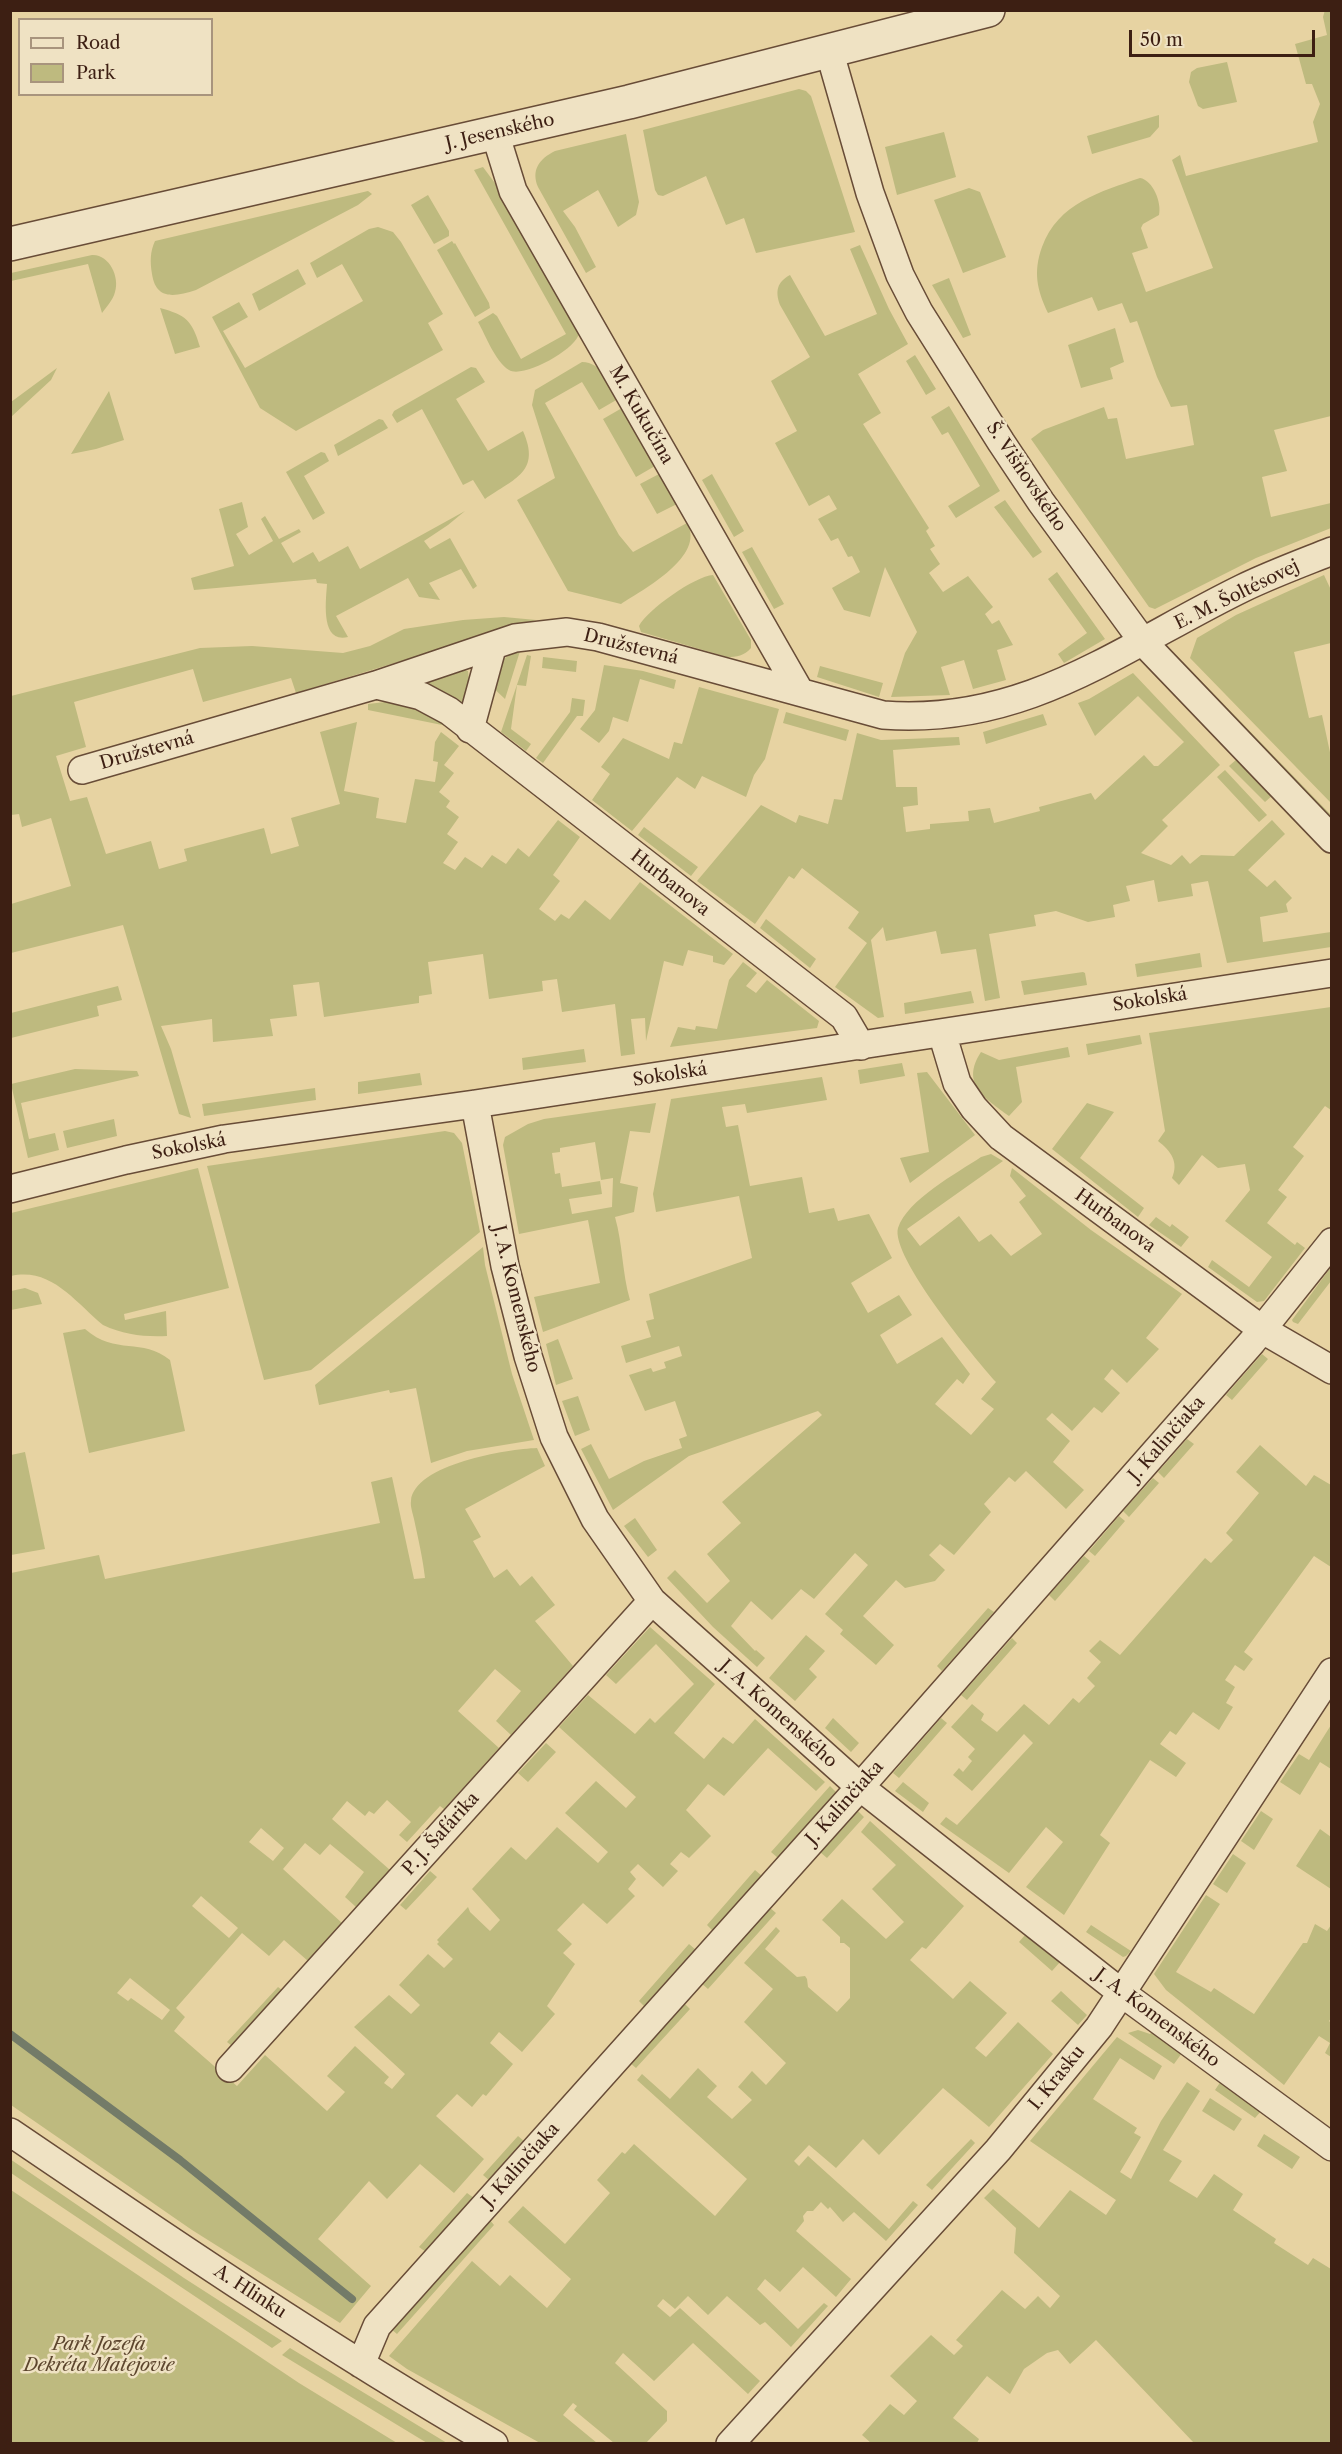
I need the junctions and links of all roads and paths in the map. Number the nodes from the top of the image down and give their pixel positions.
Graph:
1 (988, 10) edge
2 (829, 50) junction
3 (495, 133) junction
4 (10, 244) edge
5 (1332, 551) edge
6 (1144, 643) junction
7 (492, 648) junction
8 (376, 685) junction
9 (800, 692) junction
10 (470, 729) junction
11 (82, 770) dead end
12 (1332, 839) edge
13 (1332, 973) edge
14 (942, 1033) junction
15 (861, 1046) junction
16 (475, 1104) junction
17 (10, 1189) edge
18 (1332, 1242) edge
19 (1263, 1330) junction
20 (1332, 1370) edge
21 (652, 1601) junction
22 (1332, 1672) edge
23 (860, 1787) junction
24 (1123, 1994) junction
25 (231, 2068) dead end
26 (10, 2132) edge
27 (1332, 2147) edge
28 (361, 2364) junction
29 (494, 2444) edge
30 (730, 2444) edge

1 - 2 street, J. Jesenského
2 - 3 street, J. Jesenského
2 - 6 street, Š. Višňovského
3 - 4 street, J. Jesenského
3 - 9 street, M. Kukučína
5 - 6 street, E. M. Šoltésovej
6 - 9 street, Družstevná
6 - 12 street, Š. Višňovského
7 - 8 street, Družstevná
7 - 9 street, Družstevná
7 - 10 street
8 - 10 street, Hurbanova
8 - 11 street, Družstevná
10 - 15 street, Hurbanova
13 - 14 street, Sokolská
14 - 15 street, Sokolská
14 - 19 street, Hurbanova
15 - 16 street, Sokolská
16 - 17 street, Sokolská
16 - 21 street, J. A. Komenského
18 - 19 street, J. Kalinčiaka
19 - 20 street, Hurbanova
19 - 23 street, J. Kalinčiaka
21 - 23 street, J. A. Komenského
21 - 25 street, P. J. Šafárika
22 - 24 street, I. Krasku
23 - 24 street, J. A. Komenského
23 - 28 street, J. Kalinčiaka
24 - 27 street, J. A. Komenského
24 - 30 street, I. Krasku
26 - 28 street, A. Hlinku
28 - 29 street, A. Hlinku

